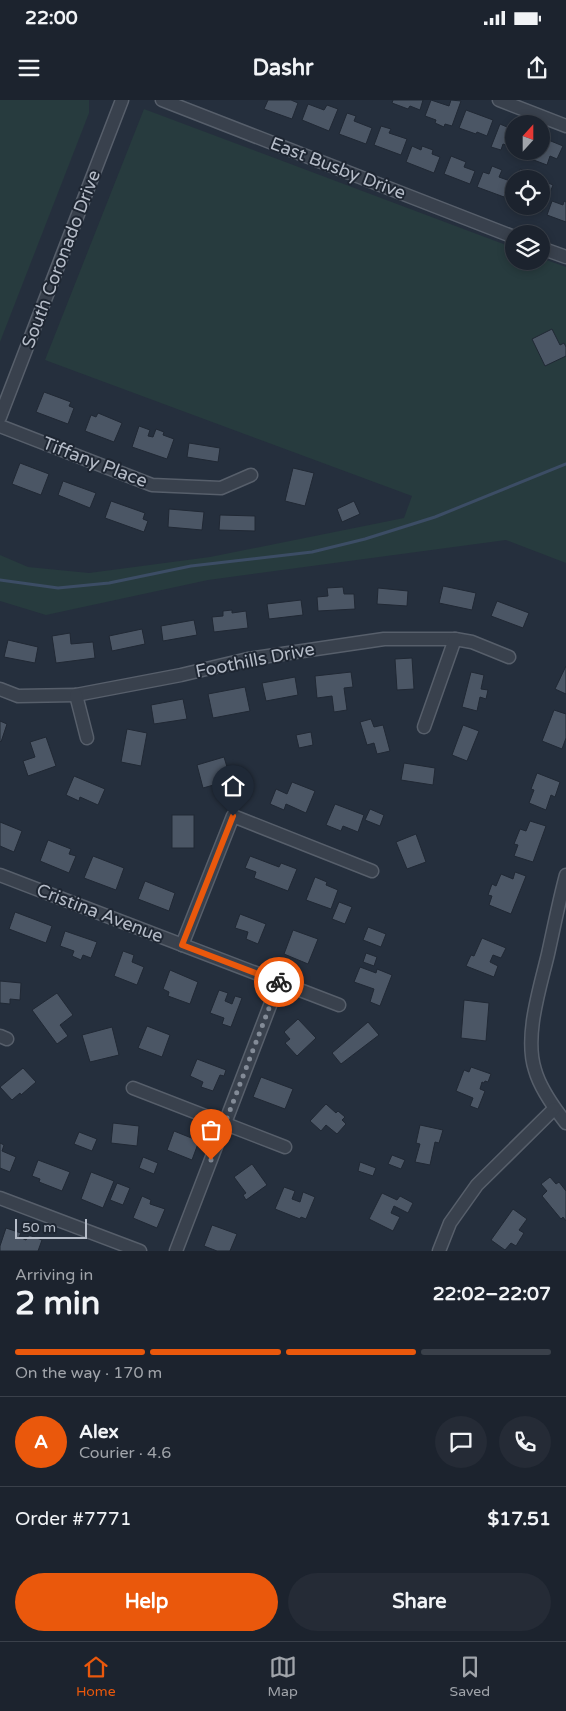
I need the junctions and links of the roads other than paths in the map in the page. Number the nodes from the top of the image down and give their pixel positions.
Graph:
1 (122, 100) edge
2 (162, 100) edge
3 (499, 100) edge
4 (566, 126) edge
5 (505, 233) edge
6 (550, 251) edge
7 (566, 257) edge
8 (0, 417) edge
9 (0, 426) edge
10 (250, 475) dead end
11 (455, 639) junction
12 (509, 657) dead end
13 (0, 689) edge
14 (76, 695) junction
15 (424, 727) dead end
16 (87, 738) dead end
17 (372, 871) dead end
18 (0, 875) edge
19 (565, 881) edge
20 (182, 945) junction
21 (279, 982) junction
22 (339, 1005) dead end
23 (133, 1088) dead end
24 (554, 1109) junction
25 (566, 1123) edge
26 (225, 1124) junction
27 (285, 1147) dead end
28 (0, 1198) edge
29 (140, 1251) edge
30 (176, 1251) edge
31 (439, 1251) edge

1 - 8 street, South Coronado Drive
2 - 5 street, East Busby Drive
3 - 4 street
6 - 7 street
9 - 10 street, Tiffany Place
11 - 12 street, Foothills Drive
11 - 14 street, Foothills Drive
11 - 15 street
13 - 14 street, Foothills Drive
14 - 16 street
17 - 20 street
18 - 20 street, Cristina Avenue
19 - 24 street
20 - 21 street, Cristina Avenue
21 - 22 street, Cristina Avenue
21 - 26 street
23 - 26 street
24 - 25 street
24 - 31 street
26 - 27 street
26 - 30 street
28 - 29 street

